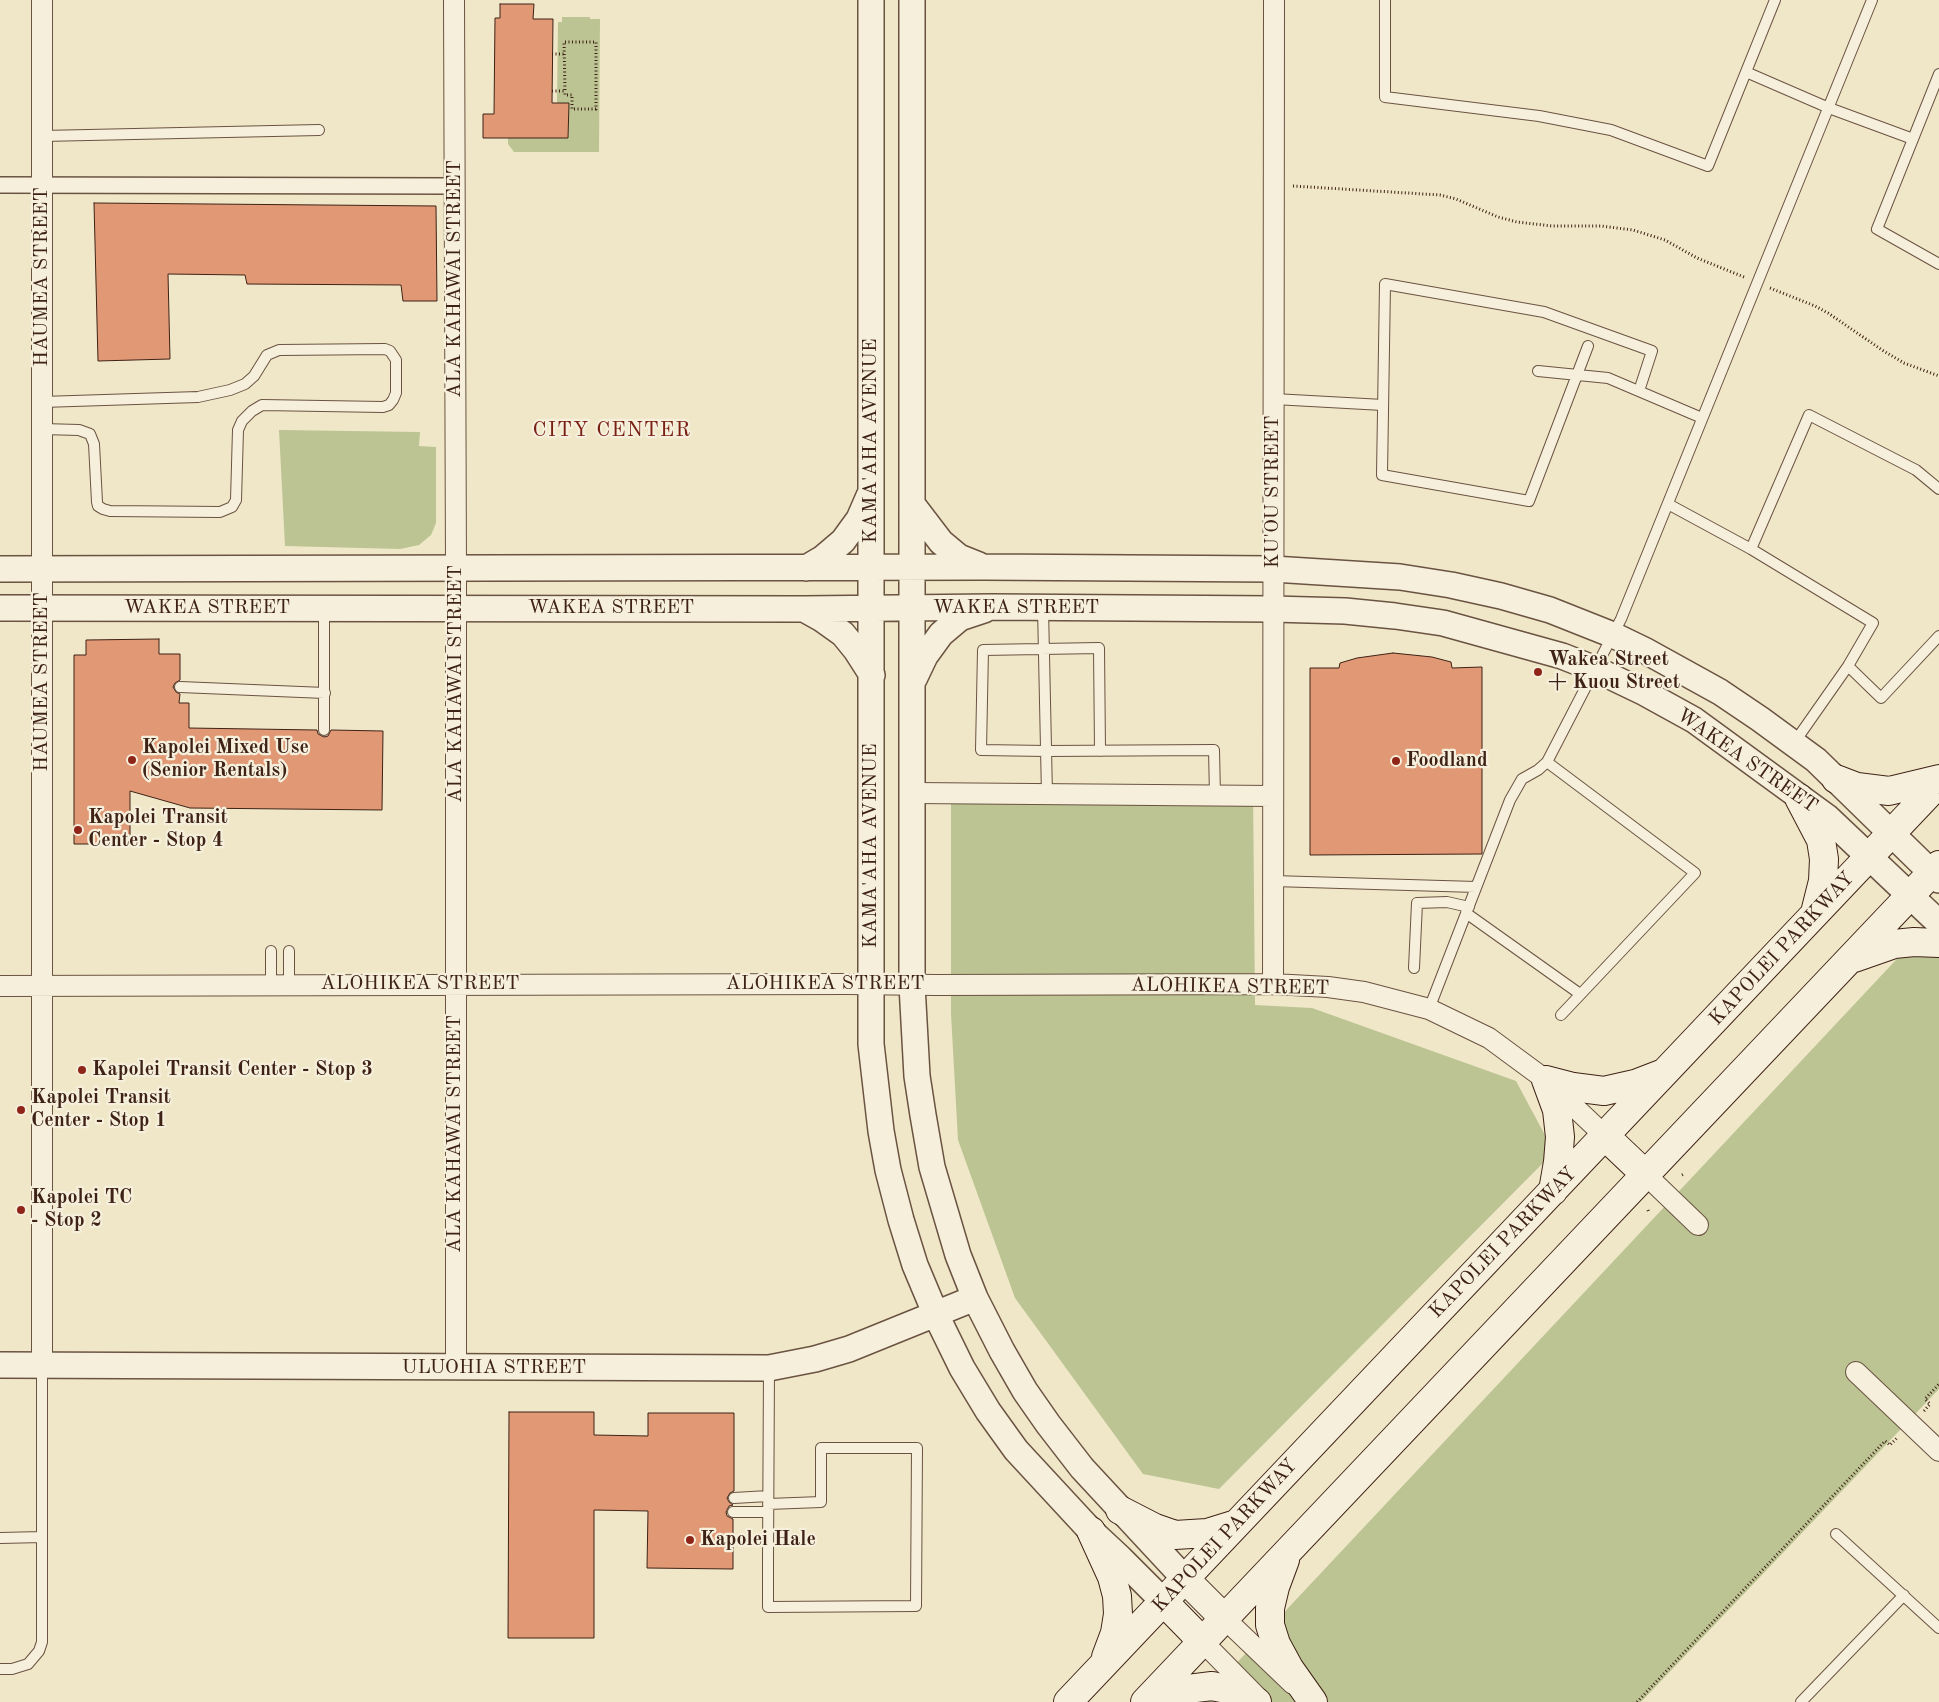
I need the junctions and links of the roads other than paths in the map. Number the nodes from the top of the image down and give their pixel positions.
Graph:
1 (42, 0) edge
2 (454, 0) edge
3 (871, 0) edge
4 (912, 0) edge
5 (1274, 0) edge
6 (1385, 0) edge
7 (1775, 0) edge
8 (1872, 0) edge
9 (1746, 72) junction
10 (1939, 74) edge
11 (1829, 108) junction
12 (319, 130) dead end
13 (42, 136) junction
14 (1913, 139) junction
15 (42, 184) junction
16 (0, 185) edge
17 (454, 186) junction
18 (1939, 264) edge
19 (1588, 346) dead end
20 (1538, 371) dead end
21 (1577, 375) junction
22 (1639, 391) junction
23 (1274, 399) junction
24 (42, 402) junction
25 (1383, 405) junction
26 (1702, 418) junction
27 (42, 430) junction
28 (1939, 488) edge
29 (872, 492) junction
30 (912, 504) junction
31 (1668, 504) junction
32 (1751, 549) junction
33 (984, 567) junction
34 (42, 568) junction
35 (456, 568) junction
36 (806, 568) junction
37 (872, 568) junction
38 (912, 568) junction
39 (0, 569) edge
40 (1273, 569) junction
41 (912, 607) junction
42 (992, 607) junction
43 (1043, 607) junction
44 (0, 608) edge
45 (42, 608) junction
46 (456, 608) junction
47 (872, 608) junction
48 (324, 609) junction
49 (804, 609) junction
50 (1273, 609) junction
51 (1613, 635) junction
52 (1939, 636) edge
53 (1044, 650) junction
54 (1848, 666) junction
55 (1596, 669) junction
56 (872, 675) junction
57 (912, 684) junction
58 (180, 687) dead end
59 (325, 693) junction
60 (324, 730) dead end
61 (1794, 743) junction
62 (1046, 751) junction
63 (1100, 751) junction
64 (1547, 762) junction
65 (1836, 779) junction
66 (1939, 781) edge
67 (914, 793) junction
68 (1047, 794) junction
69 (1215, 796) junction
70 (1273, 796) junction
71 (1799, 798) junction
72 (1891, 833) junction
73 (1869, 857) junction
74 (1936, 873) edge
75 (1273, 881) junction
76 (1476, 887) junction
77 (1910, 895) junction
78 (1468, 910) junction
79 (1816, 913) junction
80 (1939, 923) edge
81 (1939, 943) edge
82 (271, 951) dead end
83 (289, 951) dead end
84 (1848, 961) junction
85 (1414, 968) dead end
86 (280, 984) junction
87 (455, 984) junction
88 (870, 984) junction
89 (1273, 984) junction
90 (912, 985) junction
91 (0, 986) edge
92 (42, 986) junction
93 (1580, 994) junction
94 (1429, 1009) junction
95 (1561, 1015) dead end
96 (1665, 1072) junction
97 (1546, 1080) junction
98 (1605, 1136) junction
99 (1645, 1174) junction
100 (1553, 1191) junction
101 (1698, 1225) dead end
102 (975, 1298) junction
103 (936, 1315) junction
104 (0, 1365) edge
105 (42, 1365) junction
106 (456, 1368) junction
107 (769, 1368) junction
108 (1856, 1372) dead end
109 (1939, 1451) edge
110 (734, 1498) dead end
111 (768, 1504) junction
112 (1120, 1510) junction
113 (733, 1512) dead end
114 (1237, 1523) junction
115 (1091, 1531) junction
116 (1836, 1534) dead end
117 (42, 1537) junction
118 (0, 1538) edge
119 (1288, 1551) junction
120 (1185, 1579) junction
121 (1904, 1595) junction
122 (1163, 1601) junction
123 (1224, 1618) junction
124 (1939, 1628) edge
125 (1202, 1641) junction
126 (1102, 1666) junction
127 (0, 1670) edge
128 (1068, 1702) edge
129 (1146, 1702) edge
130 (1256, 1702) edge
131 (1261, 1702) edge
132 (1313, 1702) edge
133 (1801, 1702) edge

1 - 13 street, HAUMEA STREET
2 - 17 street, ALA KAHAWAI STREET
3 - 29 street, KAMA'AHA AVENUE
4 - 30 street, KAMA'AHA AVENUE
5 - 23 street, KU'OU STREET
6 - 9 lane
7 - 9 lane
8 - 11 lane
9 - 11 lane
10 - 14 lane
11 - 14 lane
11 - 26 lane
12 - 13 lane
13 - 15 street, HAUMEA STREET
14 - 18 lane
15 - 16 street
15 - 17 street
15 - 24 street, HAUMEA STREET
17 - 35 street, ALA KAHAWAI STREET
19 - 21 lane
20 - 21 lane
21 - 22 lane
21 - 25 lane
22 - 25 lane
22 - 26 lane
23 - 25 lane
23 - 40 street, KU'OU STREET
24 - 27 street, HAUMEA STREET
24 - 27 lane
26 - 31 lane
27 - 34 street, HAUMEA STREET
28 - 32 lane
29 - 36 street
29 - 37 street, KAMA'AHA AVENUE
30 - 33 street
30 - 38 street, KAMA'AHA AVENUE
31 - 32 lane
31 - 51 lane
32 - 54 lane
33 - 38 street, WAKEA STREET
33 - 40 street, WAKEA STREET
34 - 35 street, WAKEA STREET
34 - 39 street, WAKEA STREET
34 - 45 street, HAUMEA STREET
35 - 36 street, WAKEA STREET
35 - 46 street, ALA KAHAWAI STREET
36 - 37 street, WAKEA STREET
37 - 38 street, WAKEA STREET
37 - 47 street, KAMA'AHA AVENUE
38 - 41 street, KAMA'AHA AVENUE
40 - 50 street, KU'OU STREET
40 - 51 street, WAKEA STREET
41 - 42 street, WAKEA STREET
41 - 47 street, WAKEA STREET
41 - 57 street, KAMA'AHA AVENUE
42 - 43 street, WAKEA STREET
42 - 57 street
43 - 50 street, WAKEA STREET
43 - 53 lane
44 - 45 street, WAKEA STREET
45 - 48 street, WAKEA STREET
45 - 92 street, HAUMEA STREET
46 - 48 street, WAKEA STREET
46 - 49 street, WAKEA STREET
46 - 87 street, ALA KAHAWAI STREET
47 - 49 street, WAKEA STREET
47 - 56 street, KAMA'AHA AVENUE
48 - 59 lane
49 - 56 street
50 - 55 street, WAKEA STREET
50 - 70 street, KU'OU STREET
51 - 55 lane
51 - 61 street, WAKEA STREET
52 - 54 lane
53 - 62 lane
53 - 62 lane
53 - 63 lane
54 - 61 lane
55 - 64 lane
55 - 71 street, WAKEA STREET
56 - 88 street, KAMA'AHA AVENUE
57 - 67 street, KAMA'AHA AVENUE
58 - 59 lane
59 - 60 lane
61 - 65 street, WAKEA STREET
62 - 63 lane
62 - 68 lane
63 - 69 lane
64 - 76 lane
64 - 93 lane
65 - 66 main road
65 - 72 street, WAKEA STREET
66 - 72 main road, KAPOLEI PARKWAY
67 - 68 street
67 - 90 street, KAMA'AHA AVENUE
68 - 69 street
69 - 70 street
70 - 75 street, KU'OU STREET
71 - 73 street, WAKEA STREET
71 - 79 main road
72 - 73 main road, KAPOLEI PARKWAY
72 - 74 street, WAKEA STREET
73 - 77 street, WAKEA STREET
73 - 79 main road, KAPOLEI PARKWAY
74 - 77 main road
75 - 76 lane
75 - 89 street, KU'OU STREET
76 - 78 lane
77 - 80 street, WAKEA STREET
77 - 84 main road
78 - 85 lane
78 - 93 lane
78 - 94 lane
79 - 96 main road, KAPOLEI PARKWAY
81 - 84 main road
82 - 86 lane
83 - 86 lane
84 - 99 main road
86 - 87 street, ALOHIKEA STREET
86 - 92 street, ALOHIKEA STREET
87 - 88 street, ALOHIKEA STREET
87 - 106 street, ALA KAHAWAI STREET
88 - 90 street, ALOHIKEA STREET
88 - 103 street, KAMA'AHA AVENUE
89 - 90 street, ALOHIKEA STREET
89 - 94 street, ALOHIKEA STREET
90 - 102 street, KAMA'AHA AVENUE
91 - 92 street, ALOHIKEA STREET
92 - 105 street, HAUMEA STREET
93 - 95 lane
94 - 97 street, ALOHIKEA STREET
96 - 97 main road
96 - 98 main road, KAPOLEI PARKWAY
97 - 98 street, ALOHIKEA STREET
97 - 100 main road
98 - 99 main road
98 - 100 main road, KAPOLEI PARKWAY
99 - 101 street
99 - 119 main road
100 - 114 main road, KAPOLEI PARKWAY
102 - 103 street, ULUOHIA STREET
102 - 112 street, KAMA'AHA AVENUE
103 - 107 street, ULUOHIA STREET
103 - 115 street, KAMA'AHA AVENUE
104 - 105 street, ULUOHIA STREET
105 - 106 street, ULUOHIA STREET
105 - 117 lane
106 - 107 street, ULUOHIA STREET
107 - 111 lane
108 - 109 street
110 - 111 lane
111 - 111 lane
111 - 113 lane
112 - 114 main road
112 - 120 street, KAMA'AHA AVENUE
114 - 120 main road, KAPOLEI PARKWAY
115 - 122 street, KAMA'AHA AVENUE
115 - 126 main road
116 - 121 lane
117 - 118 lane
117 - 127 lane
119 - 123 main road
119 - 132 main road
120 - 122 main road, KAPOLEI PARKWAY
120 - 123 main road
121 - 124 lane
121 - 133 lane
122 - 125 main road
122 - 126 main road, KAPOLEI PARKWAY
123 - 125 main road
123 - 132 street
125 - 129 main road
125 - 131 street
126 - 128 main road, KAPOLEI PARKWAY
129 - 130 main road

